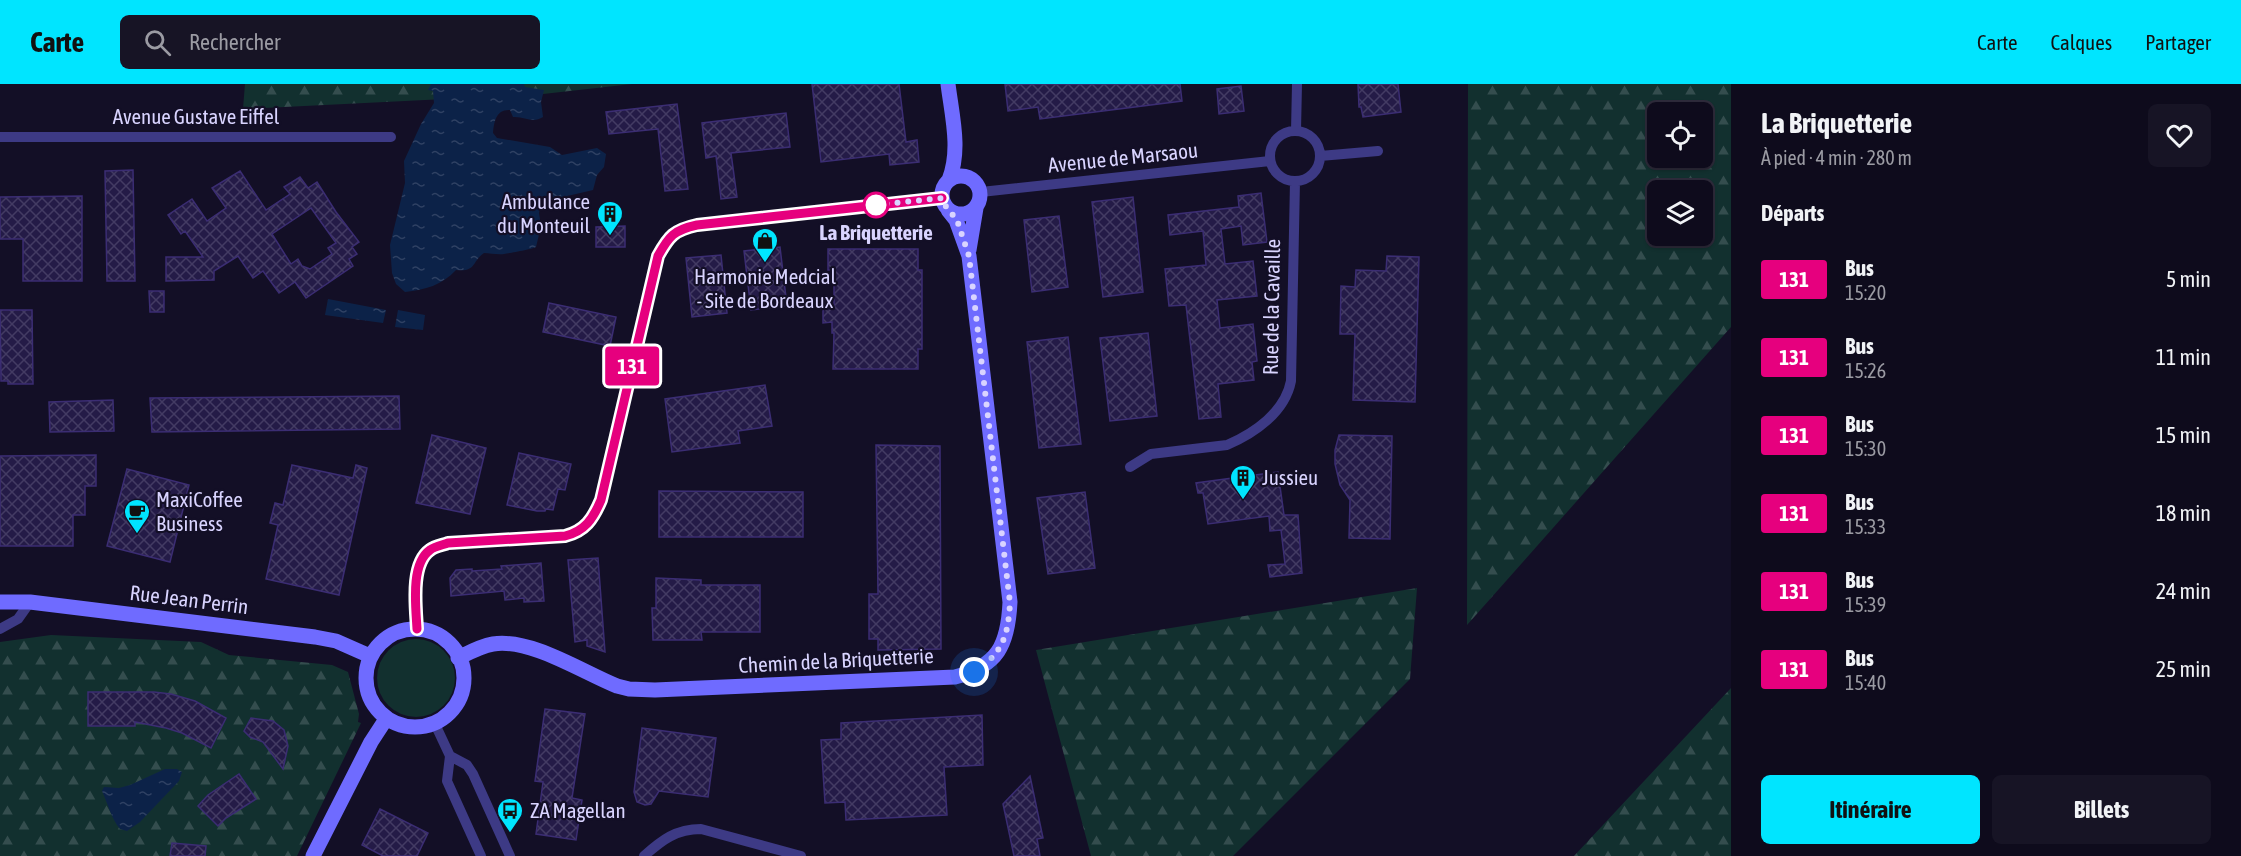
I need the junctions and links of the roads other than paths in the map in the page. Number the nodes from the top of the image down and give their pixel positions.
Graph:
1 (948, 84) edge
2 (1297, 84) edge
3 (1296, 131) junction
4 (0, 137) edge
5 (391, 137) dead end
6 (1378, 151) dead end
7 (956, 152) junction
8 (1320, 156) junction
9 (1270, 161) junction
10 (972, 179) junction
11 (949, 180) junction
12 (1295, 182) junction
13 (981, 192) junction
14 (945, 204) junction
15 (976, 208) junction
16 (969, 256) junction
17 (1130, 467) dead end
18 (0, 602) edge
19 (30, 602) junction
20 (0, 629) edge
21 (417, 629) junction
22 (370, 656) junction
23 (458, 658) junction
24 (386, 719) junction
25 (435, 724) junction
26 (450, 756) junction
27 (313, 856) edge
28 (481, 856) edge
29 (510, 856) edge
30 (644, 856) edge
31 (801, 856) edge

1 - 7 street
2 - 3 street
3 - 8 street
3 - 9 street
4 - 5 street, Avenue Gustave Eiffel
6 - 8 street
7 - 10 street
7 - 11 street
8 - 12 street
9 - 12 street
9 - 13 street, Avenue de Marsaou
10 - 11 street
10 - 13 street
11 - 14 street
12 - 17 street, Rue de la Cavaille
13 - 15 street, Chemin de la Briquetterie
14 - 15 street
14 - 16 street, Chemin de la Briquetterie
14 - 21 street
15 - 16 street, Chemin de la Briquetterie
16 - 23 street, Chemin de la Briquetterie
18 - 19 street, Rue Jean Perrin
19 - 20 street
19 - 22 street, Rue Jean Perrin
21 - 22 street
21 - 23 street
22 - 24 street
23 - 25 street
24 - 25 street
24 - 27 street
25 - 26 street
26 - 28 street
26 - 29 street
30 - 31 street

